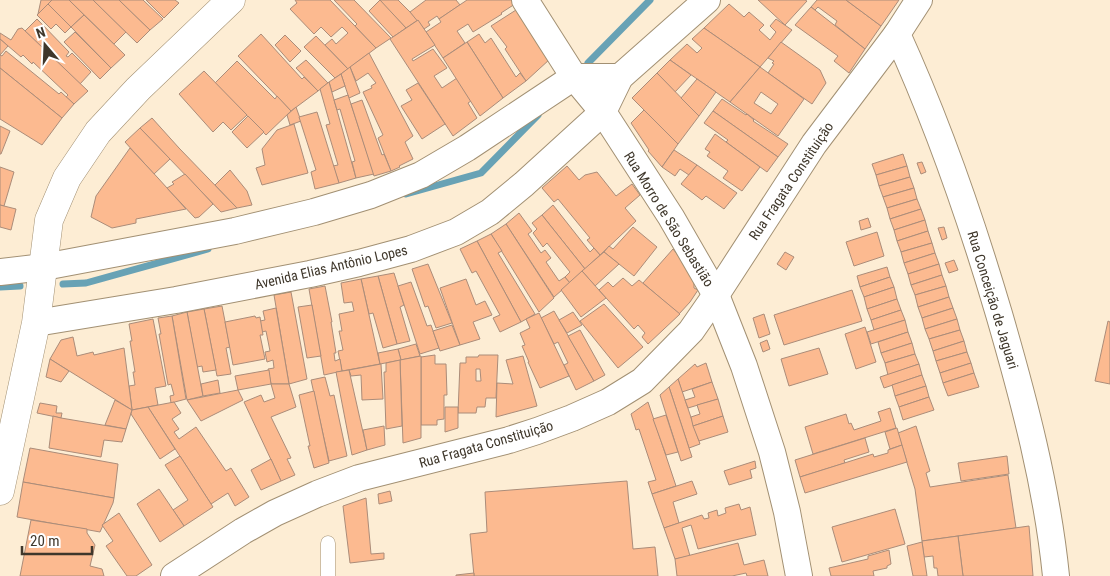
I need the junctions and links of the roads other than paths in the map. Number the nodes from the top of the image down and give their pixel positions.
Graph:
1 (231, 0) edge
2 (525, 0) edge
3 (706, 0) edge
4 (919, 0) edge
5 (897, 34) junction
6 (574, 76) junction
7 (620, 76) junction
8 (603, 112) junction
9 (44, 267) junction
10 (0, 272) edge
11 (716, 295) junction
12 (36, 323) junction
13 (0, 491) edge
14 (328, 543) dead end
15 (174, 576) edge
16 (328, 576) edge
17 (799, 576) edge
18 (1056, 576) edge

1 - 9 street
2 - 6 street, Rua Morro de São Sebastião
3 - 7 street, Avenida Elias Antônio Lopes
4 - 5 street, Rua Fragata Constituição
5 - 11 street, Rua Fragata Constituição
5 - 18 street, Rua Conceição de Jaguari
6 - 7 street
6 - 8 street, Rua Morro de São Sebastião
6 - 9 street
7 - 8 street, Avenida Elias Antônio Lopes
8 - 11 street, Rua Morro de São Sebastião
8 - 12 street, Avenida Elias Antônio Lopes
9 - 10 street
9 - 12 street
11 - 15 street, Rua Fragata Constituição
11 - 17 street, Rua Morro de São Sebastião
12 - 13 street
14 - 16 lane

